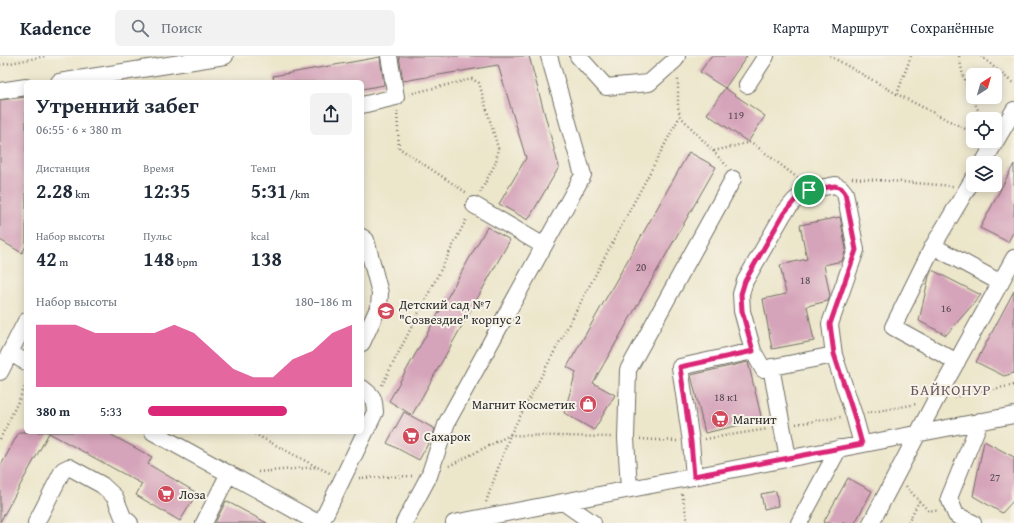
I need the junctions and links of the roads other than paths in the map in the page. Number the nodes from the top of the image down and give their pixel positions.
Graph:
1 (225, 56) edge
2 (389, 56) edge
3 (549, 56) edge
4 (578, 56) edge
5 (677, 56) edge
6 (766, 56) edge
7 (152, 68) edge
8 (72, 80) edge
9 (747, 84) dead end
10 (24, 87) edge
11 (0, 91) edge
12 (364, 105) edge
13 (1014, 110) edge
14 (987, 156) edge
15 (733, 179) road end
16 (966, 190) edge
17 (475, 202) road end
18 (364, 238) edge
19 (544, 246) junction
20 (933, 246) junction
21 (1014, 258) edge
22 (1001, 283) junction
23 (24, 325) edge
24 (364, 338) edge
25 (753, 351) junction
26 (10, 353) junction
27 (834, 354) junction
28 (24, 361) edge
29 (957, 362) junction
30 (771, 367) junction
31 (0, 372) edge
32 (364, 390) edge
33 (1014, 415) edge
34 (980, 421) junction
35 (918, 433) junction
36 (158, 434) edge
37 (862, 444) junction
38 (839, 448) junction
39 (788, 458) junction
40 (228, 473) junction
41 (686, 478) junction
42 (630, 489) junction
43 (563, 502) junction
44 (36, 523) edge
45 (130, 523) edge
46 (204, 523) edge
47 (318, 523) edge
48 (321, 523) edge
49 (404, 523) edge
50 (454, 523) edge
51 (593, 523) edge
52 (799, 523) edge
53 (871, 523) edge
54 (973, 523) edge

1 - 7 street
2 - 12 street
3 - 19 street
4 - 5 street
6 - 9 street
7 - 8 street
10 - 11 street
13 - 14 street
15 - 42 street
16 - 20 street
17 - 19 street
18 - 24 street
19 - 49 street
20 - 22 street
20 - 29 street
21 - 22 street
22 - 29 street
23 - 26 street
25 - 27 street
25 - 30 street
25 - 41 street
26 - 28 street
26 - 31 street
27 - 30 street
27 - 37 street
29 - 35 street
30 - 39 street
32 - 48 street
33 - 34 street
34 - 35 street
34 - 54 street
35 - 37 street
35 - 53 street
36 - 40 street
37 - 38 street
38 - 39 street
38 - 52 street
39 - 41 street
40 - 46 street
40 - 47 street
41 - 42 street
42 - 43 street
43 - 50 street
43 - 51 street
44 - 45 street

